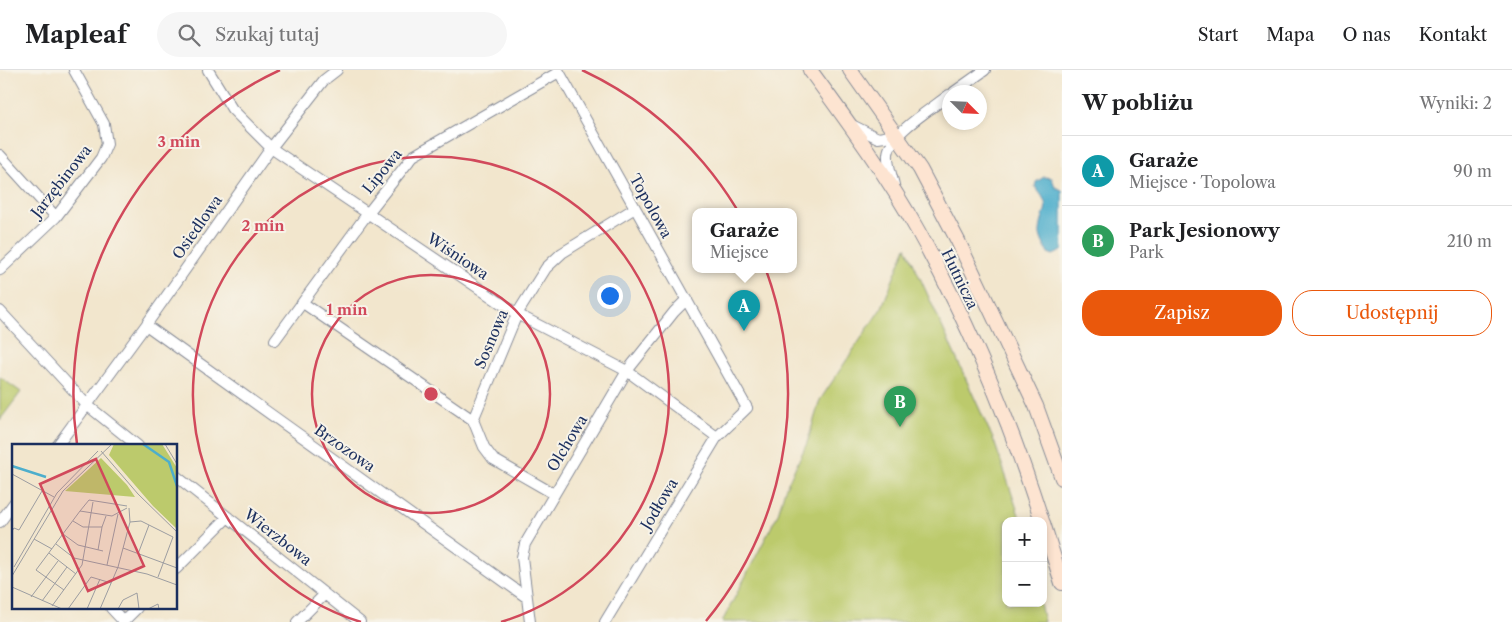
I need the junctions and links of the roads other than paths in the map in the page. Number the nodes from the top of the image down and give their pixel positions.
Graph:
1 (74, 70) edge
2 (208, 70) edge
3 (337, 70) edge
4 (810, 70) edge
5 (850, 70) edge
6 (985, 70) edge
7 (559, 71) edge
8 (964, 85) edge
9 (942, 102) edge
10 (847, 122) junction
11 (897, 135) junction
12 (271, 148) junction
13 (0, 154) edge
14 (896, 194) junction
15 (635, 208) junction
16 (368, 213) junction
17 (56, 217) junction
18 (0, 270) edge
19 (687, 299) junction
20 (303, 303) junction
21 (0, 311) edge
22 (517, 314) junction
23 (146, 325) junction
24 (274, 340) dead end
25 (627, 371) junction
26 (87, 405) junction
27 (747, 408) joint
28 (474, 420) junction
29 (717, 437) junction
30 (58, 444) edge
31 (136, 444) edge
32 (178, 478) edge
33 (1062, 478) edge
34 (554, 494) junction
35 (12, 506) edge
36 (228, 517) junction
37 (1041, 517) edge
38 (0, 522) edge
39 (1047, 535) edge
40 (178, 567) edge
41 (1062, 583) edge
42 (326, 594) junction
43 (526, 597) junction
44 (112, 610) edge
45 (135, 610) edge
46 (123, 622) edge
47 (297, 622) edge
48 (360, 622) edge
49 (530, 622) edge
50 (605, 622) edge

1 - 17 street, Jarzębinowa
2 - 12 street, Wiśniowa
3 - 12 street, Osiedlowa
4 - 10 main road, Hutnicza
5 - 11 main road, Hutnicza
6 - 8 street
7 - 15 street, Topolowa
7 - 16 street, Lipowa
9 - 11 street
10 - 11 street
10 - 14 main road, Hutnicza
11 - 14 street
11 - 33 main road, Hutnicza
12 - 16 street, Wiśniowa
12 - 23 street, Osiedlowa
13 - 17 street
14 - 37 main road, Hutnicza
15 - 19 street, Topolowa
15 - 22 street, Sosnowa
16 - 20 street, Lipowa
16 - 22 street, Wiśniowa
17 - 18 street, Jarzębinowa
19 - 25 street, Olchowa
19 - 27 street, Topolowa
20 - 24 street, Lipowa
20 - 28 street
21 - 26 street
22 - 25 street, Wiśniowa
22 - 28 street, Sosnowa
23 - 26 street, Osiedlowa
23 - 43 street, Brzozowa
25 - 29 street, Wiśniowa
25 - 34 street, Olchowa
26 - 30 street, Osiedlowa
26 - 31 street
27 - 29 street, Jodłowa
28 - 34 street
29 - 50 street, Jodłowa
32 - 36 street, Wierzbowa
34 - 43 street, Olchowa
35 - 38 street
36 - 40 street
36 - 42 street, Wierzbowa
39 - 41 main road, Hutnicza
42 - 47 street
42 - 48 street, Wierzbowa
43 - 49 street, Olchowa
44 - 46 street
45 - 46 street

